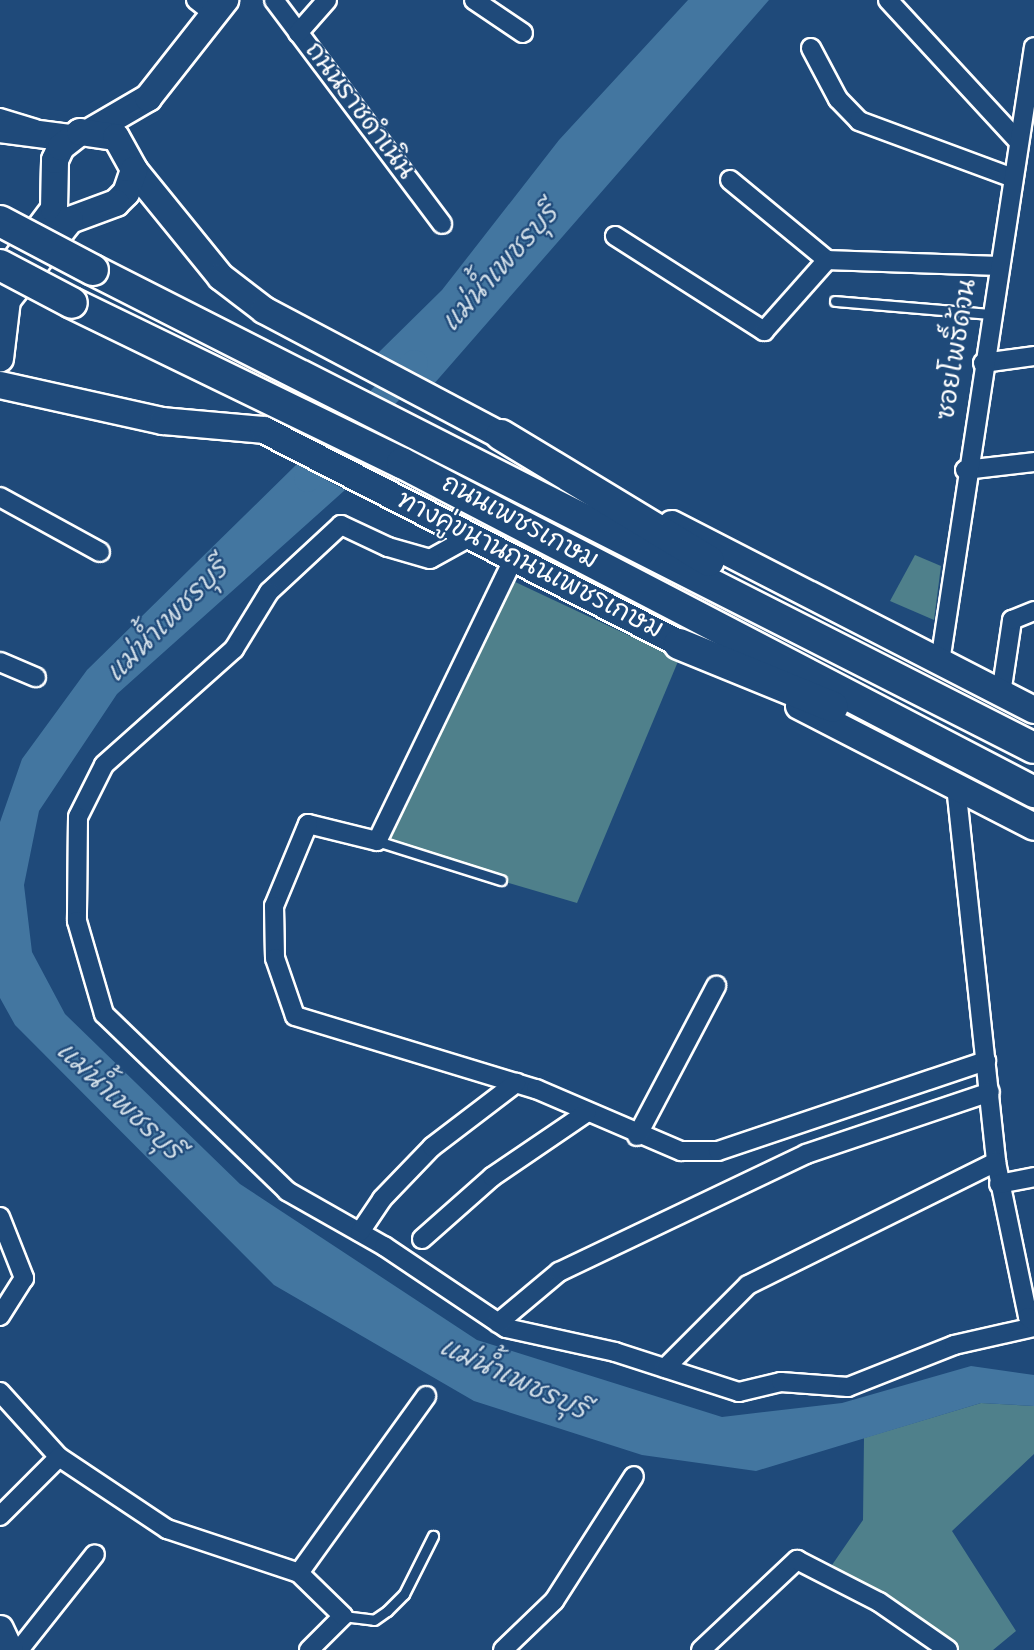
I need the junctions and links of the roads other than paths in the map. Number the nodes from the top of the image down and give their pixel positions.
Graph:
1 (274, 0) edge
2 (327, 0) edge
3 (474, 0) edge
4 (888, 0) edge
5 (212, 5) edge
6 (298, 33) junction
7 (523, 33) dead end
8 (1034, 47) edge
9 (811, 48) dead end
10 (148, 98) junction
11 (0, 113) edge
12 (0, 129) edge
13 (73, 135) junction
14 (1023, 146) edge
15 (132, 163) junction
16 (1013, 178) junction
17 (730, 180) dead end
18 (0, 221) edge
19 (442, 224) dead end
20 (615, 236) dead end
21 (827, 260) junction
22 (0, 265) edge
23 (998, 266) junction
24 (0, 281) edge
25 (835, 301) dead end
26 (991, 314) junction
27 (1034, 356) edge
28 (0, 359) edge
29 (983, 363) junction
30 (0, 385) edge
31 (501, 435) junction
32 (1034, 462) edge
33 (965, 470) junction
34 (0, 497) edge
35 (468, 538) junction
36 (100, 552) dead end
37 (513, 560) junction
38 (1034, 611) edge
39 (679, 644) junction
40 (0, 662) edge
41 (940, 662) junction
42 (36, 677) dead end
43 (1002, 694) junction
44 (936, 698) junction
45 (1034, 710) edge
46 (1034, 748) edge
47 (1002, 776) junction
48 (956, 786) junction
49 (1034, 792) edge
50 (1034, 827) edge
51 (377, 841) junction
52 (501, 880) dead end
53 (717, 986) dead end
54 (986, 1061) junction
55 (516, 1083) junction
56 (990, 1092) junction
57 (586, 1113) junction
58 (637, 1136) junction
59 (996, 1162) junction
60 (1034, 1177) edge
61 (999, 1184) junction
62 (0, 1216) edge
63 (360, 1232) junction
64 (423, 1239) dead end
65 (0, 1316) edge
66 (1034, 1322) edge
67 (498, 1323) junction
68 (1034, 1327) edge
69 (665, 1368) junction
70 (0, 1392) edge
71 (426, 1396) dead end
72 (59, 1457) junction
73 (634, 1476) dead end
74 (0, 1516) edge
75 (434, 1536) dead end
76 (95, 1554) dead end
77 (299, 1574) junction
78 (343, 1616) junction
79 (0, 1629) edge
80 (10, 1650) edge
81 (19, 1650) edge
82 (309, 1650) edge
83 (503, 1650) edge
84 (701, 1650) edge
85 (948, 1650) edge

1 - 6 street, ถนนราชดำเนิน
2 - 6 street
3 - 7 street
4 - 14 street
5 - 10 main road
6 - 19 street, ถนนราชดำเนิน
8 - 14 street, ซอยโพธิ์ด้วน
9 - 16 street
10 - 13 main road
10 - 15 main road
11 - 13 lane
12 - 13 main road
13 - 15 main road
13 - 24 main road
14 - 16 street, ซอยโพธิ์ด้วน
15 - 28 main road
15 - 31 main road
16 - 23 street, ซอยโพธิ์ด้วน
17 - 21 street
18 - 44 highway, ถนนเพชรเกษม, bridge
20 - 21 street
21 - 23 street
22 - 47 highway, ถนนเพชรเกษม, bridge
23 - 26 street, ซอยโพธิ์ด้วน
25 - 26 lane
26 - 29 street, ซอยโพธิ์ด้วน
27 - 29 street
29 - 33 street, ซอยโพธิ์ด้วน
30 - 35 main road, ทางคู่ขนานถนนเพชรเกษม
31 - 41 main road
31 - 44 highway
32 - 33 street
33 - 41 street, ซอยโพธิ์ด้วน
34 - 36 street
35 - 37 main road, ทางคู่ขนานถนนเพชรเกษม
35 - 63 street
37 - 39 main road, ทางคู่ขนานถนนเพชรเกษม
37 - 51 street
38 - 43 street
39 - 47 highway
39 - 48 main road, ทางคู่ขนานถนนเพชรเกษม
40 - 42 street
41 - 43 main road
43 - 45 main road
44 - 46 highway, ถนนเพชรเกษม
47 - 49 highway, ถนนเพชรเกษม
48 - 50 main road, ทางคู่ขนานถนนเพชรเกษม
48 - 54 street
51 - 52 lane
51 - 55 street
53 - 58 street
54 - 56 street
54 - 58 street
55 - 57 street
55 - 63 street
56 - 59 street
56 - 67 street
57 - 58 street
57 - 64 street
59 - 61 street
59 - 69 street
60 - 61 street
61 - 66 street
62 - 65 street
63 - 67 street
67 - 69 street
68 - 69 street
70 - 72 street
71 - 77 street
72 - 74 street
72 - 77 street
73 - 83 street
75 - 78 lane
76 - 81 street
77 - 78 street
78 - 82 street
79 - 80 main road
84 - 85 street

